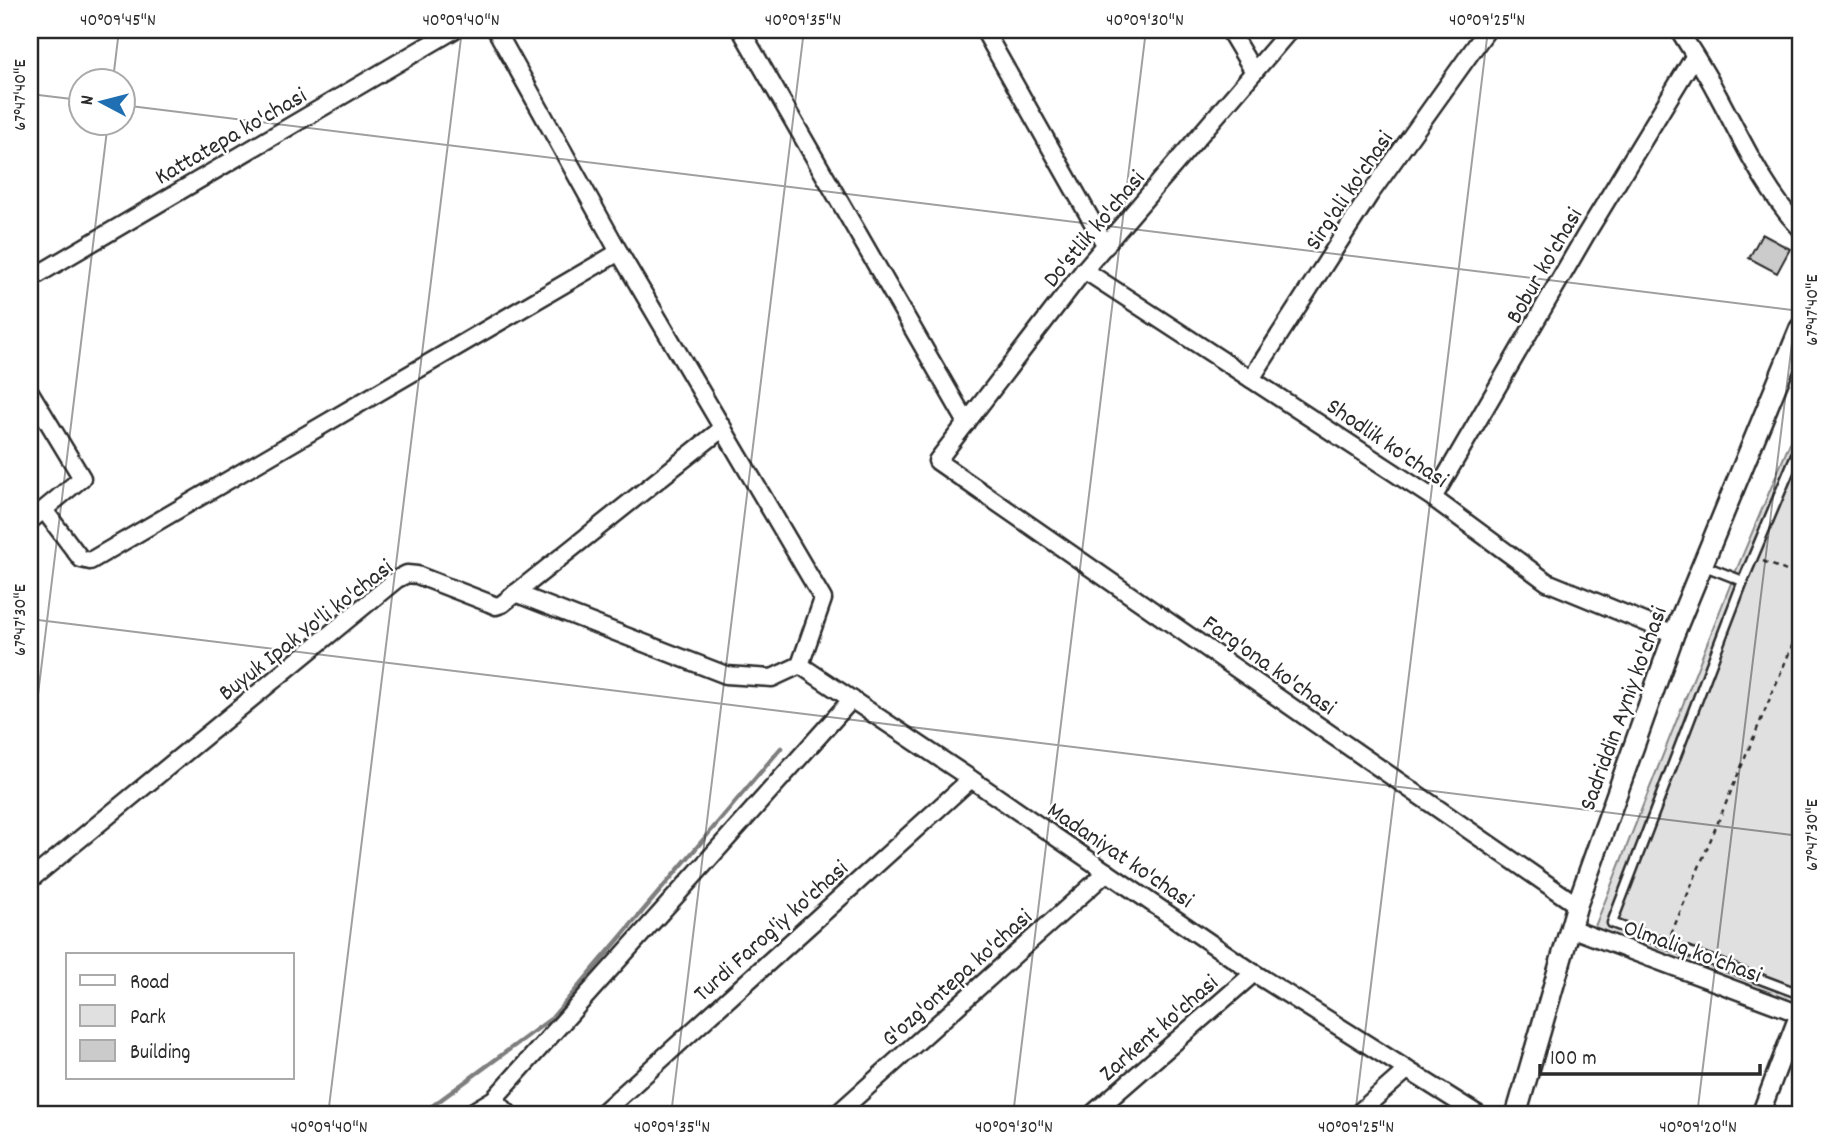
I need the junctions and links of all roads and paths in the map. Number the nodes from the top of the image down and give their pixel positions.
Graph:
1 (454, 30) edge
2 (496, 30) edge
3 (741, 30) edge
4 (984, 30) edge
5 (1229, 30) edge
6 (1290, 30) edge
7 (1487, 30) edge
8 (1679, 30) edge
9 (1695, 57) junction
10 (1254, 72) junction
11 (1800, 228) edge
12 (1106, 246) junction
13 (619, 252) junction
14 (1084, 270) junction
15 (30, 279) edge
16 (1800, 328) edge
17 (1251, 379) junction
18 (30, 392) edge
19 (967, 423) junction
20 (723, 428) junction
21 (1800, 445) edge
22 (937, 460) joint
23 (1433, 498) junction
24 (44, 510) junction
25 (30, 521) edge
26 (1753, 557) junction
27 (1702, 565) junction
28 (1800, 577) edge
29 (1743, 581) junction
30 (515, 593) junction
31 (1800, 627) edge
32 (1674, 634) junction
33 (800, 665) junction
34 (852, 699) junction
35 (971, 779) junction
36 (1107, 872) junction
37 (30, 880) edge
38 (1577, 905) junction
39 (1570, 928) junction
40 (1667, 944) junction
41 (1254, 973) junction
42 (1800, 994) edge
43 (1799, 1014) edge
44 (1407, 1070) junction
45 (494, 1098) junction
46 (1455, 1109) edge
47 (467, 1115) edge
48 (510, 1115) edge
49 (600, 1115) edge
50 (836, 1115) edge
51 (1091, 1115) edge
52 (1356, 1115) edge
53 (1479, 1115) edge
54 (1516, 1115) edge
55 (1759, 1115) edge

1 - 15 street, Kattatepa ko'chasi
2 - 13 street
3 - 19 street
4 - 12 street
5 - 10 street
6 - 10 street, Do'stlik ko'chasi
7 - 17 street, Sirg'ali ko'chasi
8 - 9 street
9 - 11 street
9 - 23 street, Bobur ko'chasi
10 - 12 street, Do'stlik ko'chasi
12 - 14 street, Do'stlik ko'chasi
13 - 20 street
13 - 24 street
14 - 17 street, Shodlik ko'chasi
14 - 19 street, Do'stlik ko'chasi
16 - 27 street, Sadriddin Ayniy ko'chasi
17 - 23 street, Shodlik ko'chasi
18 - 24 street
19 - 22 street, Do'stlik ko'chasi
20 - 30 street, Buyuk Ipak Yo'li ko'chasi
20 - 33 street
21 - 26 lane
22 - 38 street, Farg'ona ko'chasi
23 - 32 street, Shodlik ko'chasi
24 - 25 street
26 - 28 path
26 - 29 lane
27 - 29 lane
27 - 32 street, Sadriddin Ayniy ko'chasi
29 - 40 lane
30 - 33 street
30 - 37 street, Buyuk Ipak Yo'li ko'chasi
31 - 40 path
32 - 38 street, Sadriddin Ayniy ko'chasi
33 - 34 street, Madaniyat ko'chasi
34 - 35 street, Madaniyat ko'chasi
34 - 45 street
35 - 36 street, Madaniyat ko'chasi
35 - 49 street, Turdi Farog'iy ko'chasi
36 - 41 street, Madaniyat ko'chasi
36 - 50 street, G'ozg'ontepa ko'chasi
38 - 39 street, Sadriddin Ayniy ko'chasi
39 - 43 street, Olmaliq ko'chasi
39 - 54 street, Sadriddin Ayniy ko'chasi
40 - 42 lane
41 - 44 street, Madaniyat ko'chasi
41 - 51 street, Zarkent ko'chasi
43 - 55 street
44 - 46 street, Madaniyat ko'chasi
44 - 52 street
45 - 47 street
45 - 48 street
46 - 53 street, Madaniyat ko'chasi

